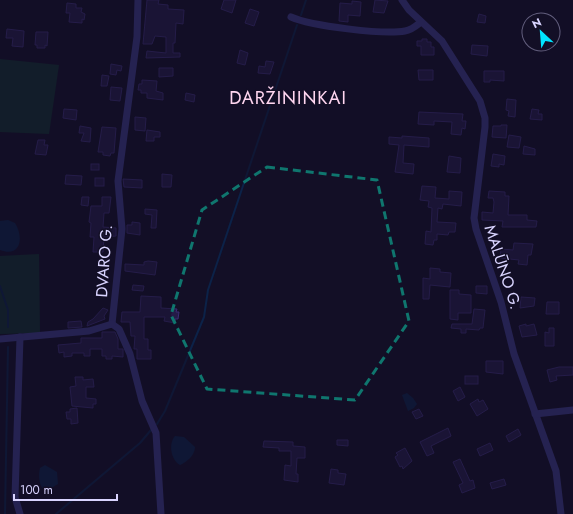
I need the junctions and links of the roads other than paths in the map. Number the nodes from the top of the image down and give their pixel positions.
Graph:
1 (138, 0) edge
2 (402, 0) edge
3 (292, 17) dead end
4 (421, 22) junction
5 (112, 324) junction
6 (20, 338) junction
7 (0, 339) edge
8 (573, 410) edge
9 (535, 414) junction
10 (20, 514) edge
11 (161, 514) edge
12 (561, 514) edge

1 - 5 street, DVARO G.
2 - 4 street, MALŪNO G.
3 - 4 street
4 - 9 street, MALŪNO G.
5 - 6 street
5 - 11 street
6 - 7 street
6 - 10 street
8 - 9 street
9 - 12 street, MALŪNO G.

